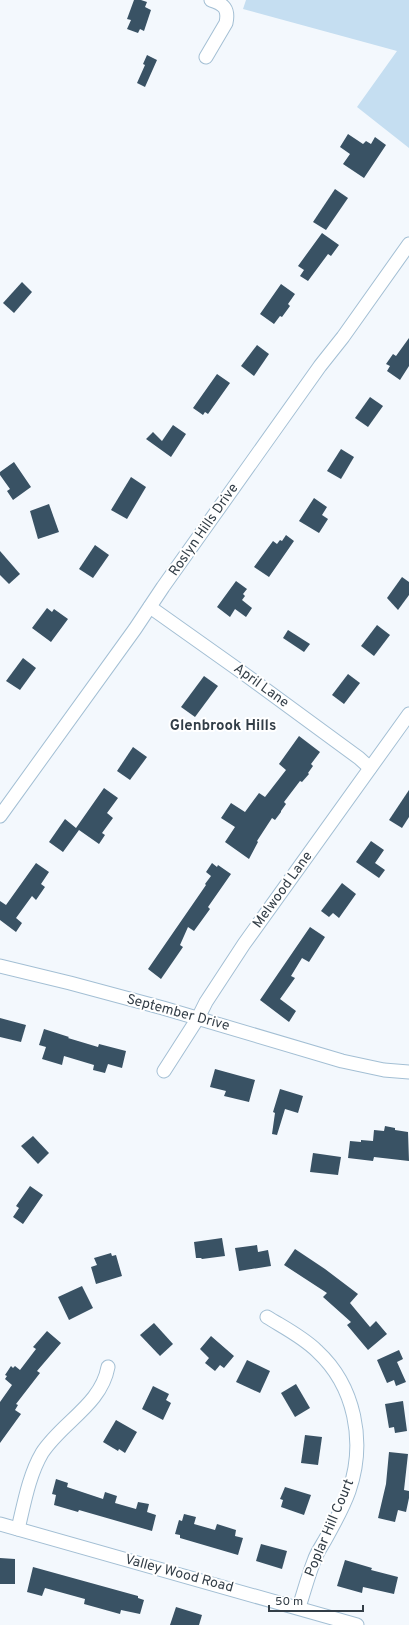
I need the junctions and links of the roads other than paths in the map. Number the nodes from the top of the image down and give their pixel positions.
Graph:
1 (211, 0) edge
2 (206, 58) dead end
3 (409, 244) edge
4 (150, 607) junction
5 (409, 714) edge
6 (370, 768) junction
7 (0, 816) edge
8 (0, 966) edge
9 (198, 1018) junction
10 (164, 1071) dead end
11 (409, 1072) edge
12 (267, 1317) dead end
13 (108, 1366) dead end
14 (0, 1524) edge
15 (18, 1529) junction
16 (299, 1607) junction
17 (357, 1625) edge

1 - 2 street
3 - 4 street, Roslyn Hills Drive
4 - 6 street, April Lane
4 - 7 street, Roslyn Hills Drive
5 - 6 street, Melwood Lane
6 - 9 street, Melwood Lane
8 - 9 street, September Drive
9 - 10 street, Melwood Lane
9 - 11 street, September Drive
12 - 16 street, Poplar Hill Court
13 - 15 street
14 - 15 street, Valley Wood Road
15 - 16 street, Valley Wood Road
16 - 17 street, Valley Wood Road

